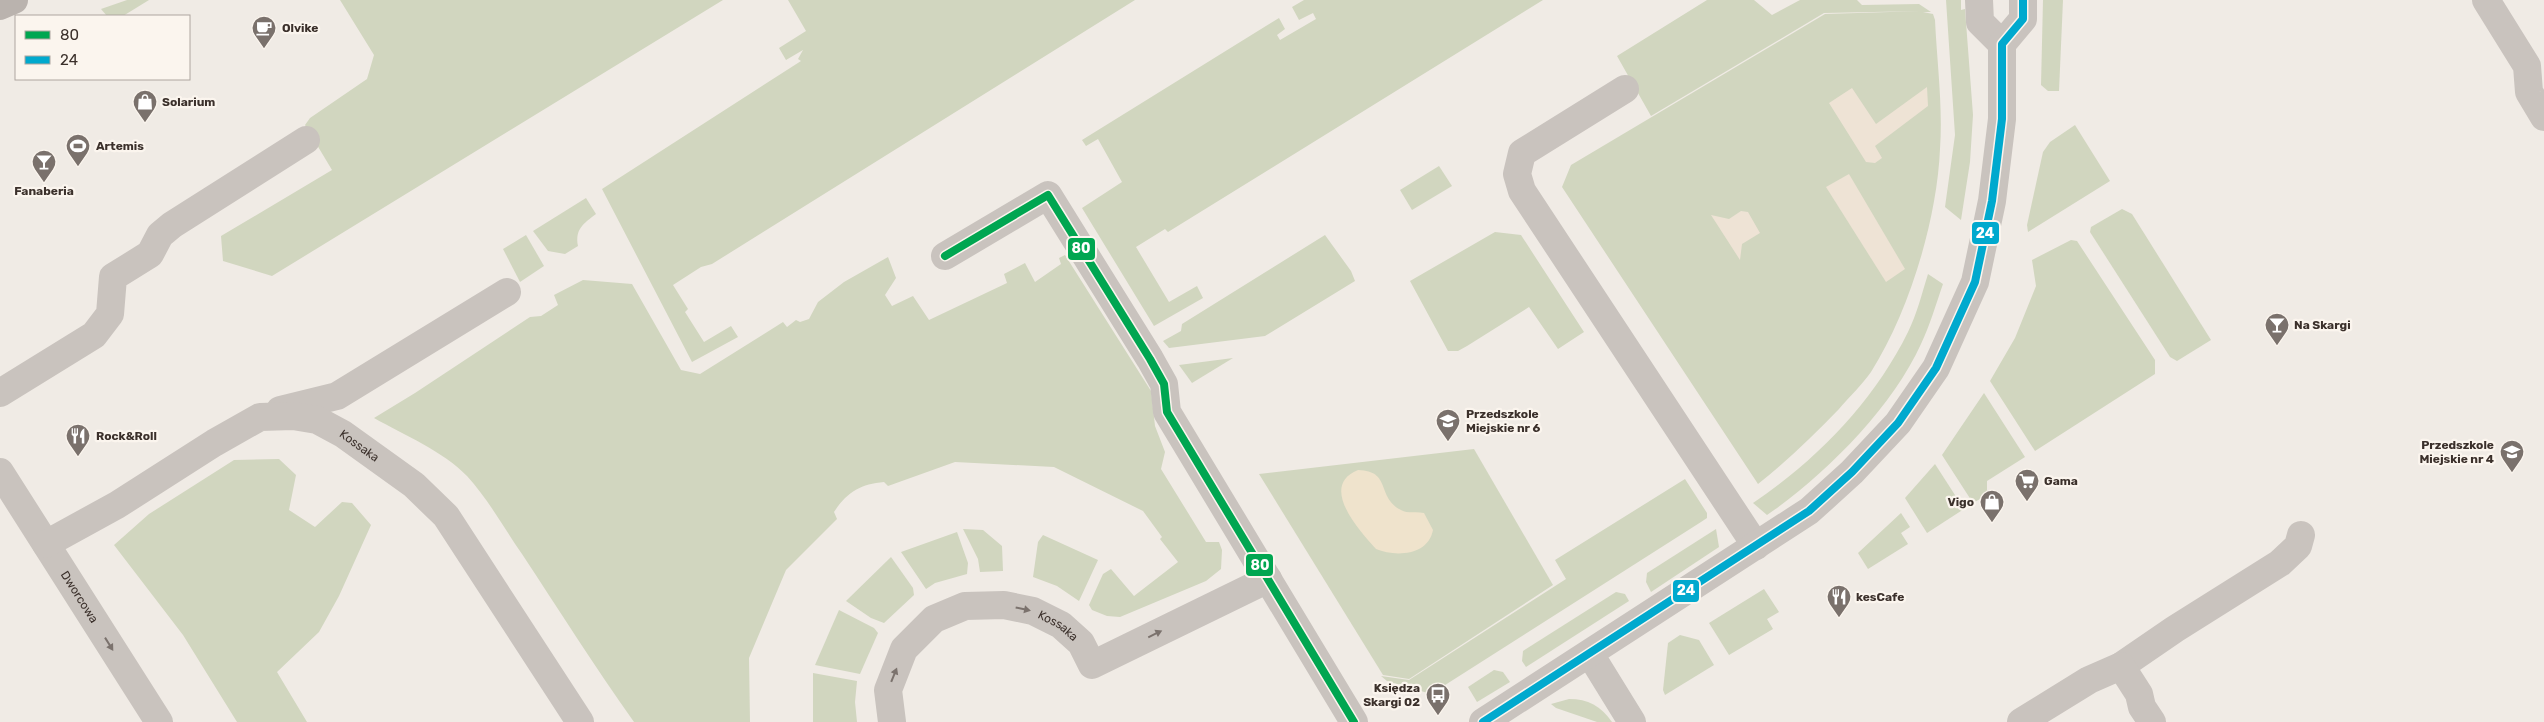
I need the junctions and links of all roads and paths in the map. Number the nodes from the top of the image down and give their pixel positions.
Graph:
1 (14, 0) edge
2 (1979, 0) edge
3 (2023, 0) edge
4 (2486, 0) edge
5 (0, 6) edge
6 (2002, 44) junction
7 (1625, 89) dead end
8 (2544, 117) edge
9 (306, 140) dead end
10 (946, 256) dead end
11 (507, 292) dead end
12 (0, 393) edge
13 (260, 417) junction
14 (0, 472) edge
15 (2301, 535) dead end
16 (46, 544) junction
17 (1756, 546) junction
18 (1268, 579) junction
19 (1590, 654) junction
20 (2121, 666) junction
21 (159, 722) edge
22 (580, 722) edge
23 (892, 722) edge
24 (1354, 722) edge
25 (1483, 722) edge
26 (1632, 722) edge
27 (2021, 722) edge
28 (2152, 722) edge

1 - 5 main road
2 - 6 street
3 - 6 street
4 - 8 street
6 - 17 street
7 - 17 street
9 - 12 street
10 - 18 street
11 - 13 street
13 - 16 street, Kossaka
13 - 22 street, Kossaka
14 - 16 street, Dworcowa
15 - 20 street
16 -> 21 street, Dworcowa
17 - 19 street
23 -> 18 street, Kossaka
18 - 24 street
19 - 25 street
19 - 26 street
20 - 27 street
20 - 28 street

